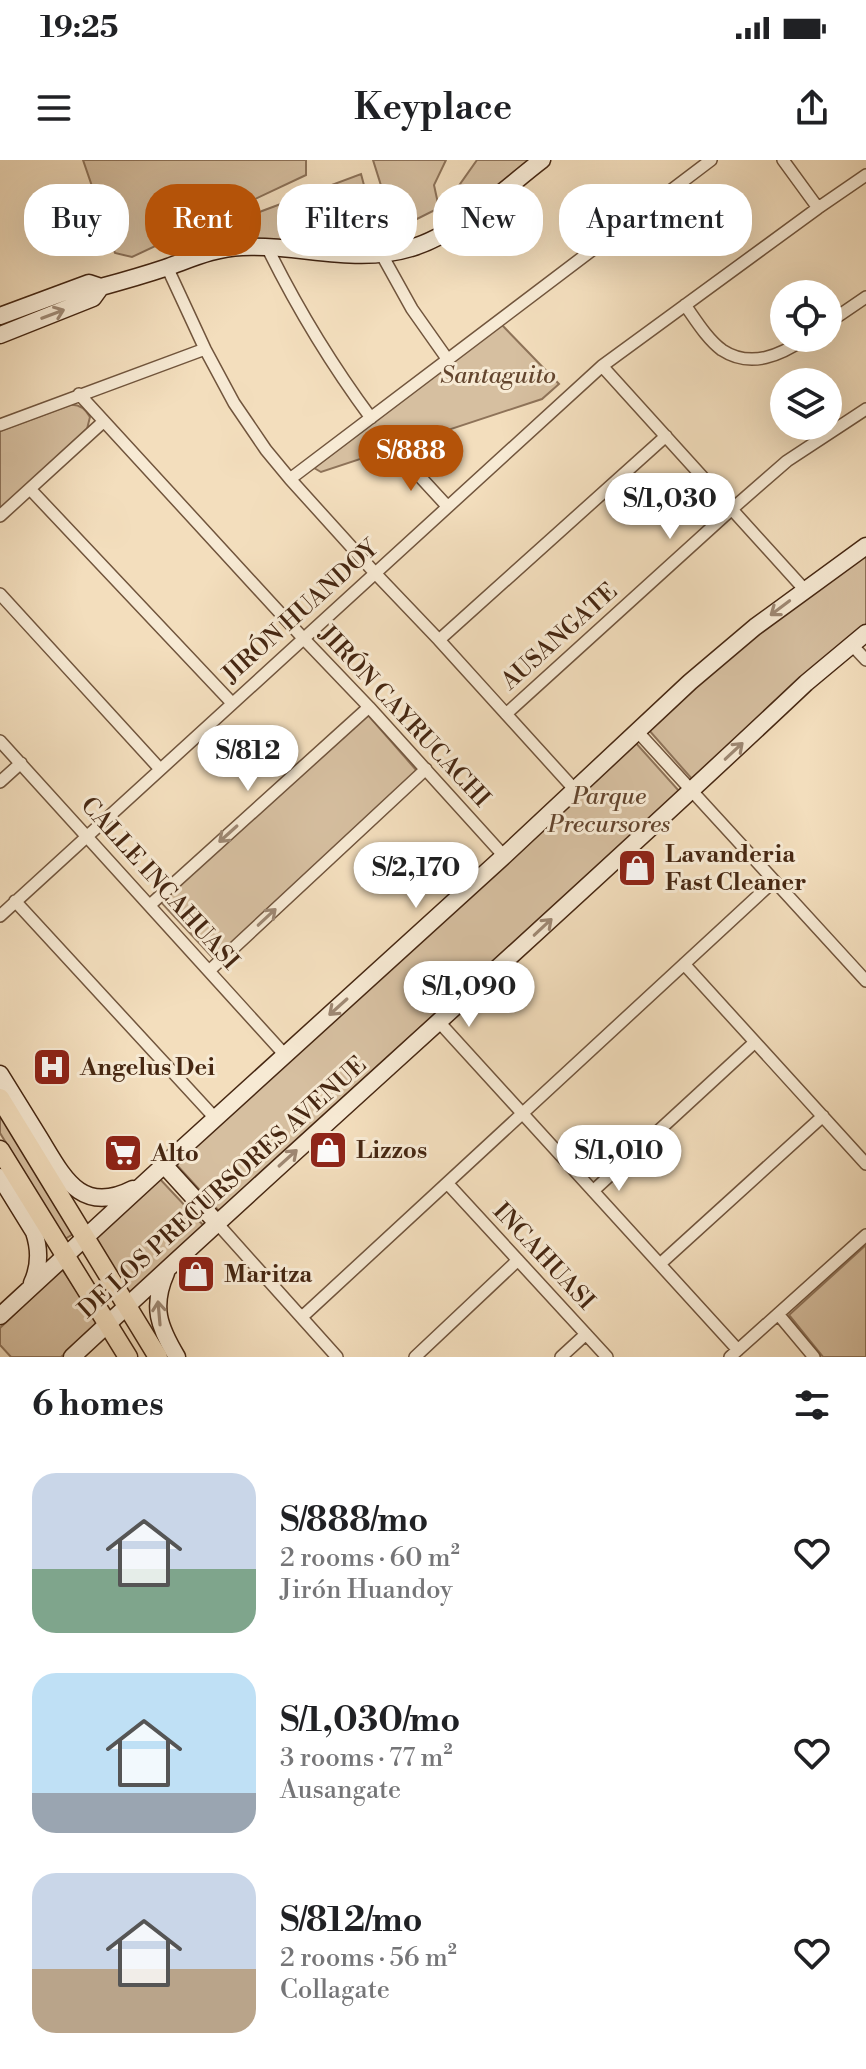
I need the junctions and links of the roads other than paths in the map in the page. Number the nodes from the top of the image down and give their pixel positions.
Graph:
1 (542, 160) edge
2 (711, 160) edge
3 (783, 160) edge
4 (866, 175) edge
5 (818, 208) junction
6 (417, 246) edge
7 (267, 247) junction
8 (277, 248) edge
9 (383, 256) edge
10 (167, 267) junction
11 (101, 287) junction
12 (866, 297) edge
13 (685, 305) junction
14 (842, 313) edge
15 (0, 316) edge
16 (0, 335) edge
17 (205, 349) junction
18 (781, 352) edge
19 (448, 360) junction
20 (602, 366) junction
21 (79, 394) junction
22 (866, 409) edge
23 (371, 418) junction
24 (103, 422) junction
25 (0, 425) edge
26 (666, 436) junction
27 (401, 456) dead end
28 (290, 479) junction
29 (30, 489) junction
30 (447, 506) junction
31 (732, 509) junction
32 (0, 516) edge
33 (866, 546) edge
34 (375, 573) junction
35 (804, 589) junction
36 (0, 594) edge
37 (866, 633) edge
38 (303, 638) junction
39 (439, 640) junction
40 (851, 644) junction
41 (866, 660) edge
42 (232, 703) junction
43 (369, 707) junction
44 (506, 714) junction
45 (637, 731) junction
46 (0, 741) edge
47 (21, 763) junction
48 (160, 769) junction
49 (426, 769) junction
50 (0, 782) edge
51 (575, 790) junction
52 (691, 790) junction
53 (87, 836) junction
54 (504, 856) junction
55 (774, 881) junction
56 (15, 901) junction
57 (150, 905) junction
58 (0, 916) edge
59 (684, 964) junction
60 (210, 970) junction
61 (866, 980) edge
62 (439, 1022) junction
63 (755, 1042) junction
64 (285, 1055) junction
65 (0, 1074) edge
66 (0, 1098) edge
67 (522, 1114) junction
68 (823, 1116) junction
69 (215, 1118) junction
70 (0, 1150) edge
71 (46, 1159) junction
72 (866, 1164) edge
73 (164, 1165) junction
74 (0, 1178) edge
75 (148, 1180) junction
76 (448, 1184) junction
77 (593, 1191) junction
78 (216, 1222) junction
79 (866, 1235) edge
80 (86, 1237) junction
81 (65, 1256) junction
82 (518, 1260) junction
83 (660, 1264) junction
84 (169, 1267) junction
85 (25, 1293) junction
86 (127, 1305) junction
87 (778, 1314) junction
88 (0, 1316) edge
89 (302, 1317) junction
90 (107, 1324) junction
91 (586, 1334) junction
92 (734, 1353) edge
93 (72, 1357) edge
94 (128, 1357) edge
95 (158, 1357) edge
96 (177, 1357) edge
97 (337, 1357) edge
98 (415, 1357) edge
99 (561, 1357) edge
100 (607, 1357) edge
101 (814, 1357) edge

1 - 6 main road
2 - 19 street
3 - 5 street
4 - 5 street, JIRÓN HUANDOY
5 - 13 street, JIRÓN HUANDOY
7 - 8 main road
7 - 10 main road
7 - 23 street
9 - 19 street
10 - 11 main road
10 - 17 street
11 - 15 main road
16 -> 11 main road
12 - 14 street
13 - 18 street
13 - 20 street, JIRÓN HUANDOY
17 - 21 street
17 - 28 street
19 - 23 street
20 - 26 street
20 - 30 street, JIRÓN HUANDOY
21 - 24 street, JIRÓN CAYRUCACHI
21 - 25 street
22 - 31 street, AUSANGATE
23 - 28 street
24 - 29 street
24 - 38 street, JIRÓN CAYRUCACHI
26 - 31 street
26 - 39 street
27 - 30 street
28 - 34 street
29 - 32 street
29 - 42 street
30 - 34 street, JIRÓN HUANDOY
31 - 35 street
31 - 44 street, AUSANGATE
33 - 35 main road
34 - 38 street, JIRÓN HUANDOY
34 - 39 street
35 -> 45 main road
36 - 48 street
37 - 40 main road, DE LOS PRECURSORES AVENUE
38 - 42 street, JIRÓN HUANDOY
38 - 43 street, JIRÓN CAYRUCACHI
39 - 44 street
40 - 41 street
52 -> 40 main road, DE LOS PRECURSORES AVENUE
42 - 48 street, JIRÓN HUANDOY
43 - 49 street, JIRÓN CAYRUCACHI
43 -> 57 street
44 - 51 street
45 - 51 main road
45 - 52 street
46 - 47 street, CALLE INCAHUASI
47 - 50 street
47 - 53 street, CALLE INCAHUASI
48 - 53 street, JIRÓN HUANDOY
49 - 54 street, JIRÓN CAYRUCACHI
60 -> 49 street
51 - 54 main road
52 - 55 street
62 -> 52 main road, DE LOS PRECURSORES AVENUE
53 - 56 street, JIRÓN HUANDOY
53 - 57 street, CALLE INCAHUASI
54 -> 64 main road
55 - 59 street
55 - 61 street
56 - 58 street, JIRÓN HUANDOY
56 - 69 street
57 - 60 street, CALLE INCAHUASI
59 - 63 street
59 - 67 street
60 - 64 street, CALLE INCAHUASI
62 - 67 street
78 -> 62 main road, DE LOS PRECURSORES AVENUE
63 - 68 street
63 - 77 street
64 - 69 main road
65 - 71 main road
66 - 71 main road
67 - 76 street
67 - 77 street
68 - 72 street
68 - 83 street
69 - 73 main road
70 - 81 main road
71 - 75 main road
71 - 80 main road
73 - 75 main road
73 - 78 main road
74 - 85 main road
75 - 80 main road
76 - 82 street, INCAHUASI
76 - 89 street
77 - 83 street
78 - 84 main road, DE LOS PRECURSORES AVENUE
78 - 89 street
79 - 87 street
80 - 81 main road
80 - 86 main road
81 - 85 main road
81 - 90 main road
82 - 91 street, INCAHUASI
82 - 98 street
83 - 92 street
84 - 86 main road, DE LOS PRECURSORES AVENUE
96 -> 84 main road
85 - 88 main road
86 - 90 main road, DE LOS PRECURSORES AVENUE
86 - 95 main road
87 - 92 street
87 - 101 street
89 - 97 street
90 - 93 main road, DE LOS PRECURSORES AVENUE
90 - 94 main road
91 - 99 street
91 - 100 street, INCAHUASI

